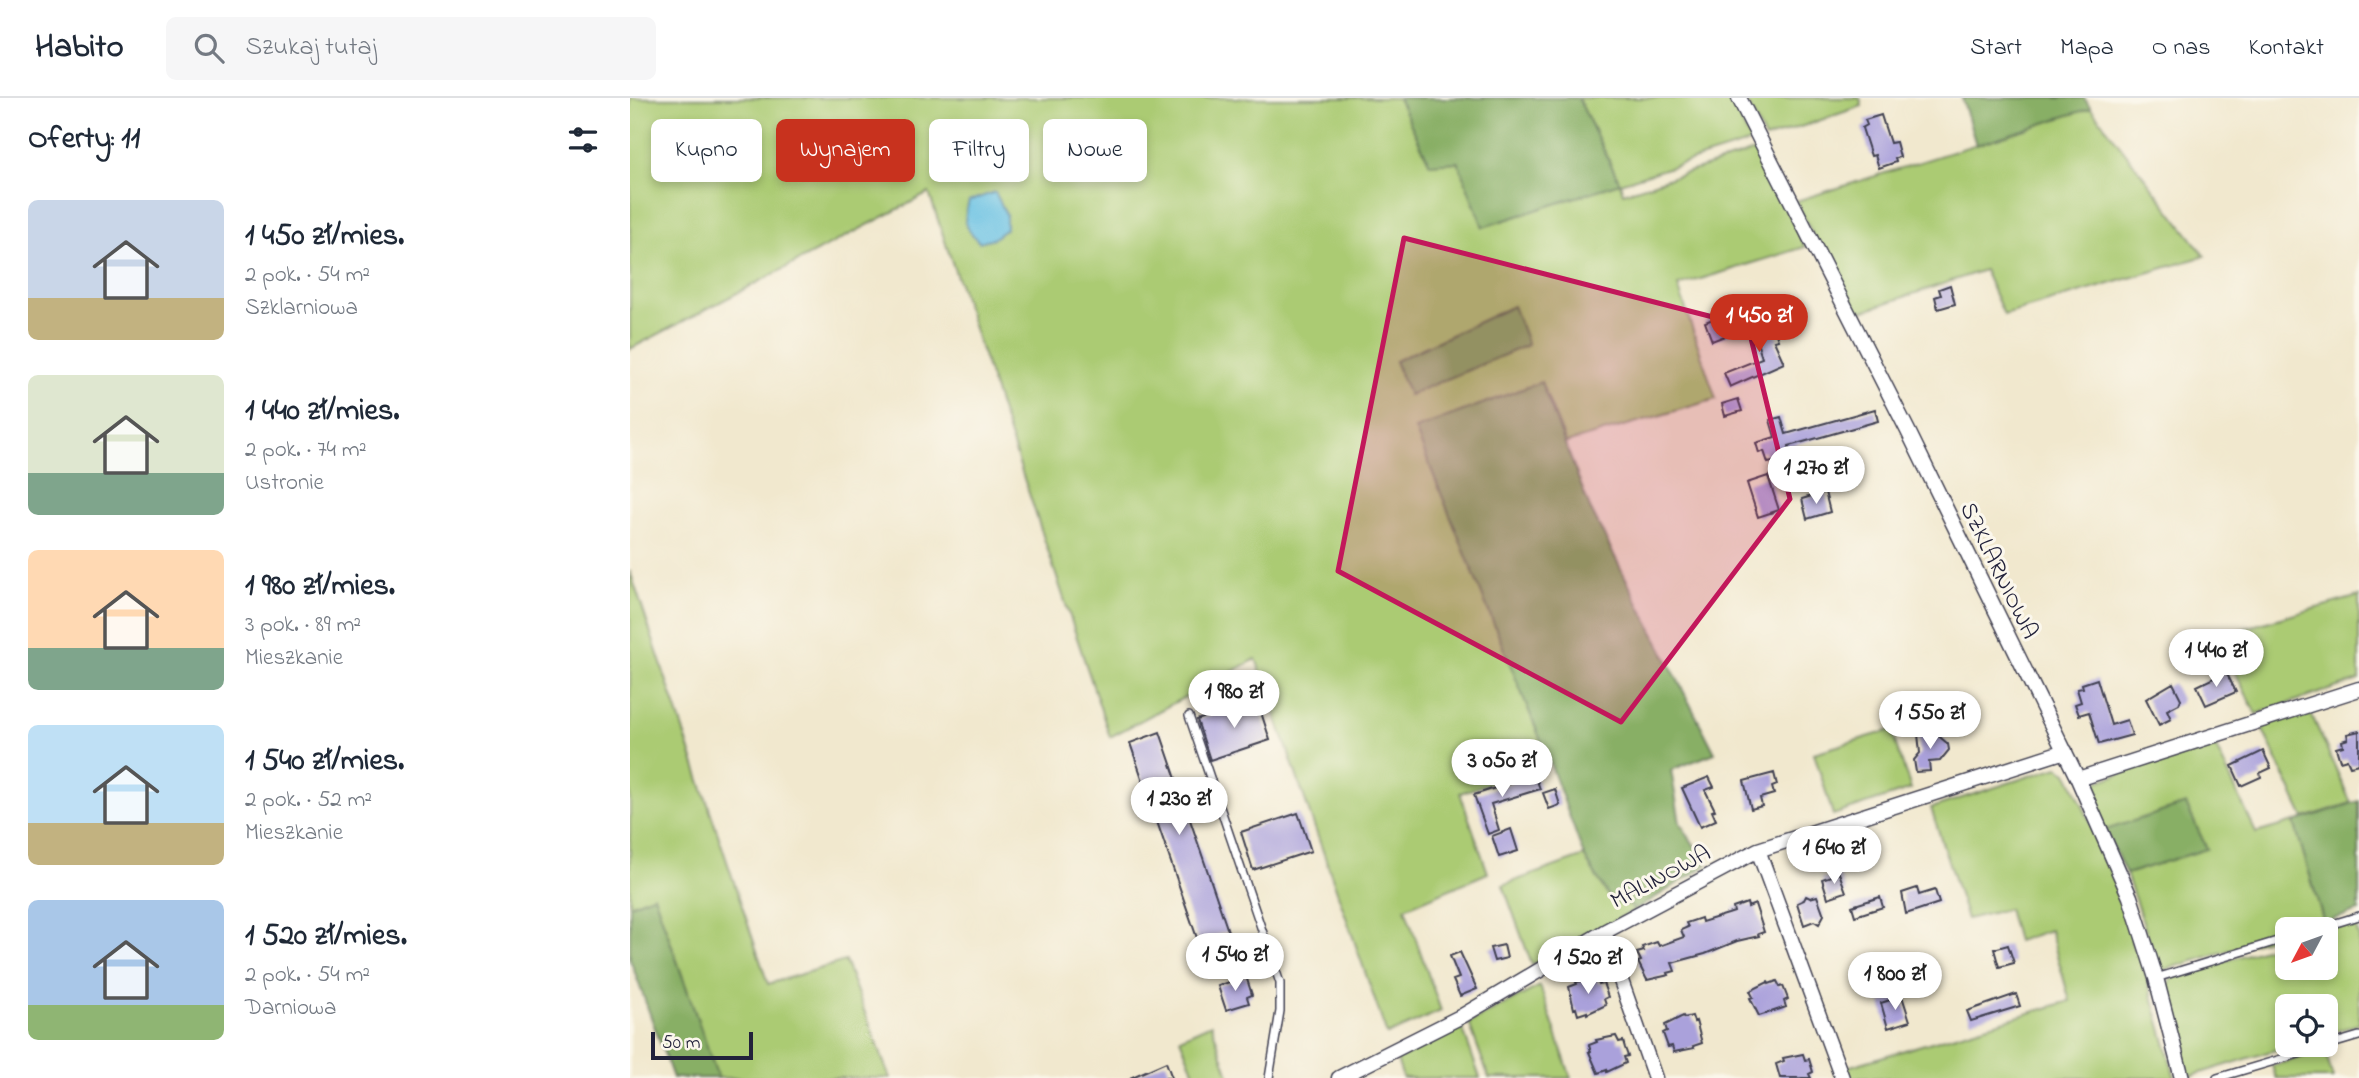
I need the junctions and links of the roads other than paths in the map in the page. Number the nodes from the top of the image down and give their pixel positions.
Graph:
1 (1739, 98) edge
2 (2359, 689) edge
3 (1189, 716) dead end
4 (2065, 751) junction
5 (2078, 779) junction
6 (1758, 850) junction
7 (2359, 916) edge
8 (2338, 922) edge
9 (1604, 932) junction
10 (2275, 942) edge
11 (2156, 978) junction
12 (2359, 1036) edge
13 (1269, 1078) edge
14 (1339, 1078) edge
15 (1655, 1078) edge
16 (1842, 1078) edge
17 (2182, 1078) edge
18 (2217, 1078) edge

1 - 4 street, SZKLARNIOWA
2 - 5 street
3 - 13 lane
4 - 5 street, SZKLARNIOWA
4 - 6 street, MALINOWA
5 - 11 street, SZKLARNIOWA
6 - 9 street, MALINOWA
6 - 16 street
7 - 8 lane
9 - 14 street, MALINOWA
9 - 15 street
10 - 11 lane
11 - 17 street, SZKLARNIOWA
12 - 18 lane

